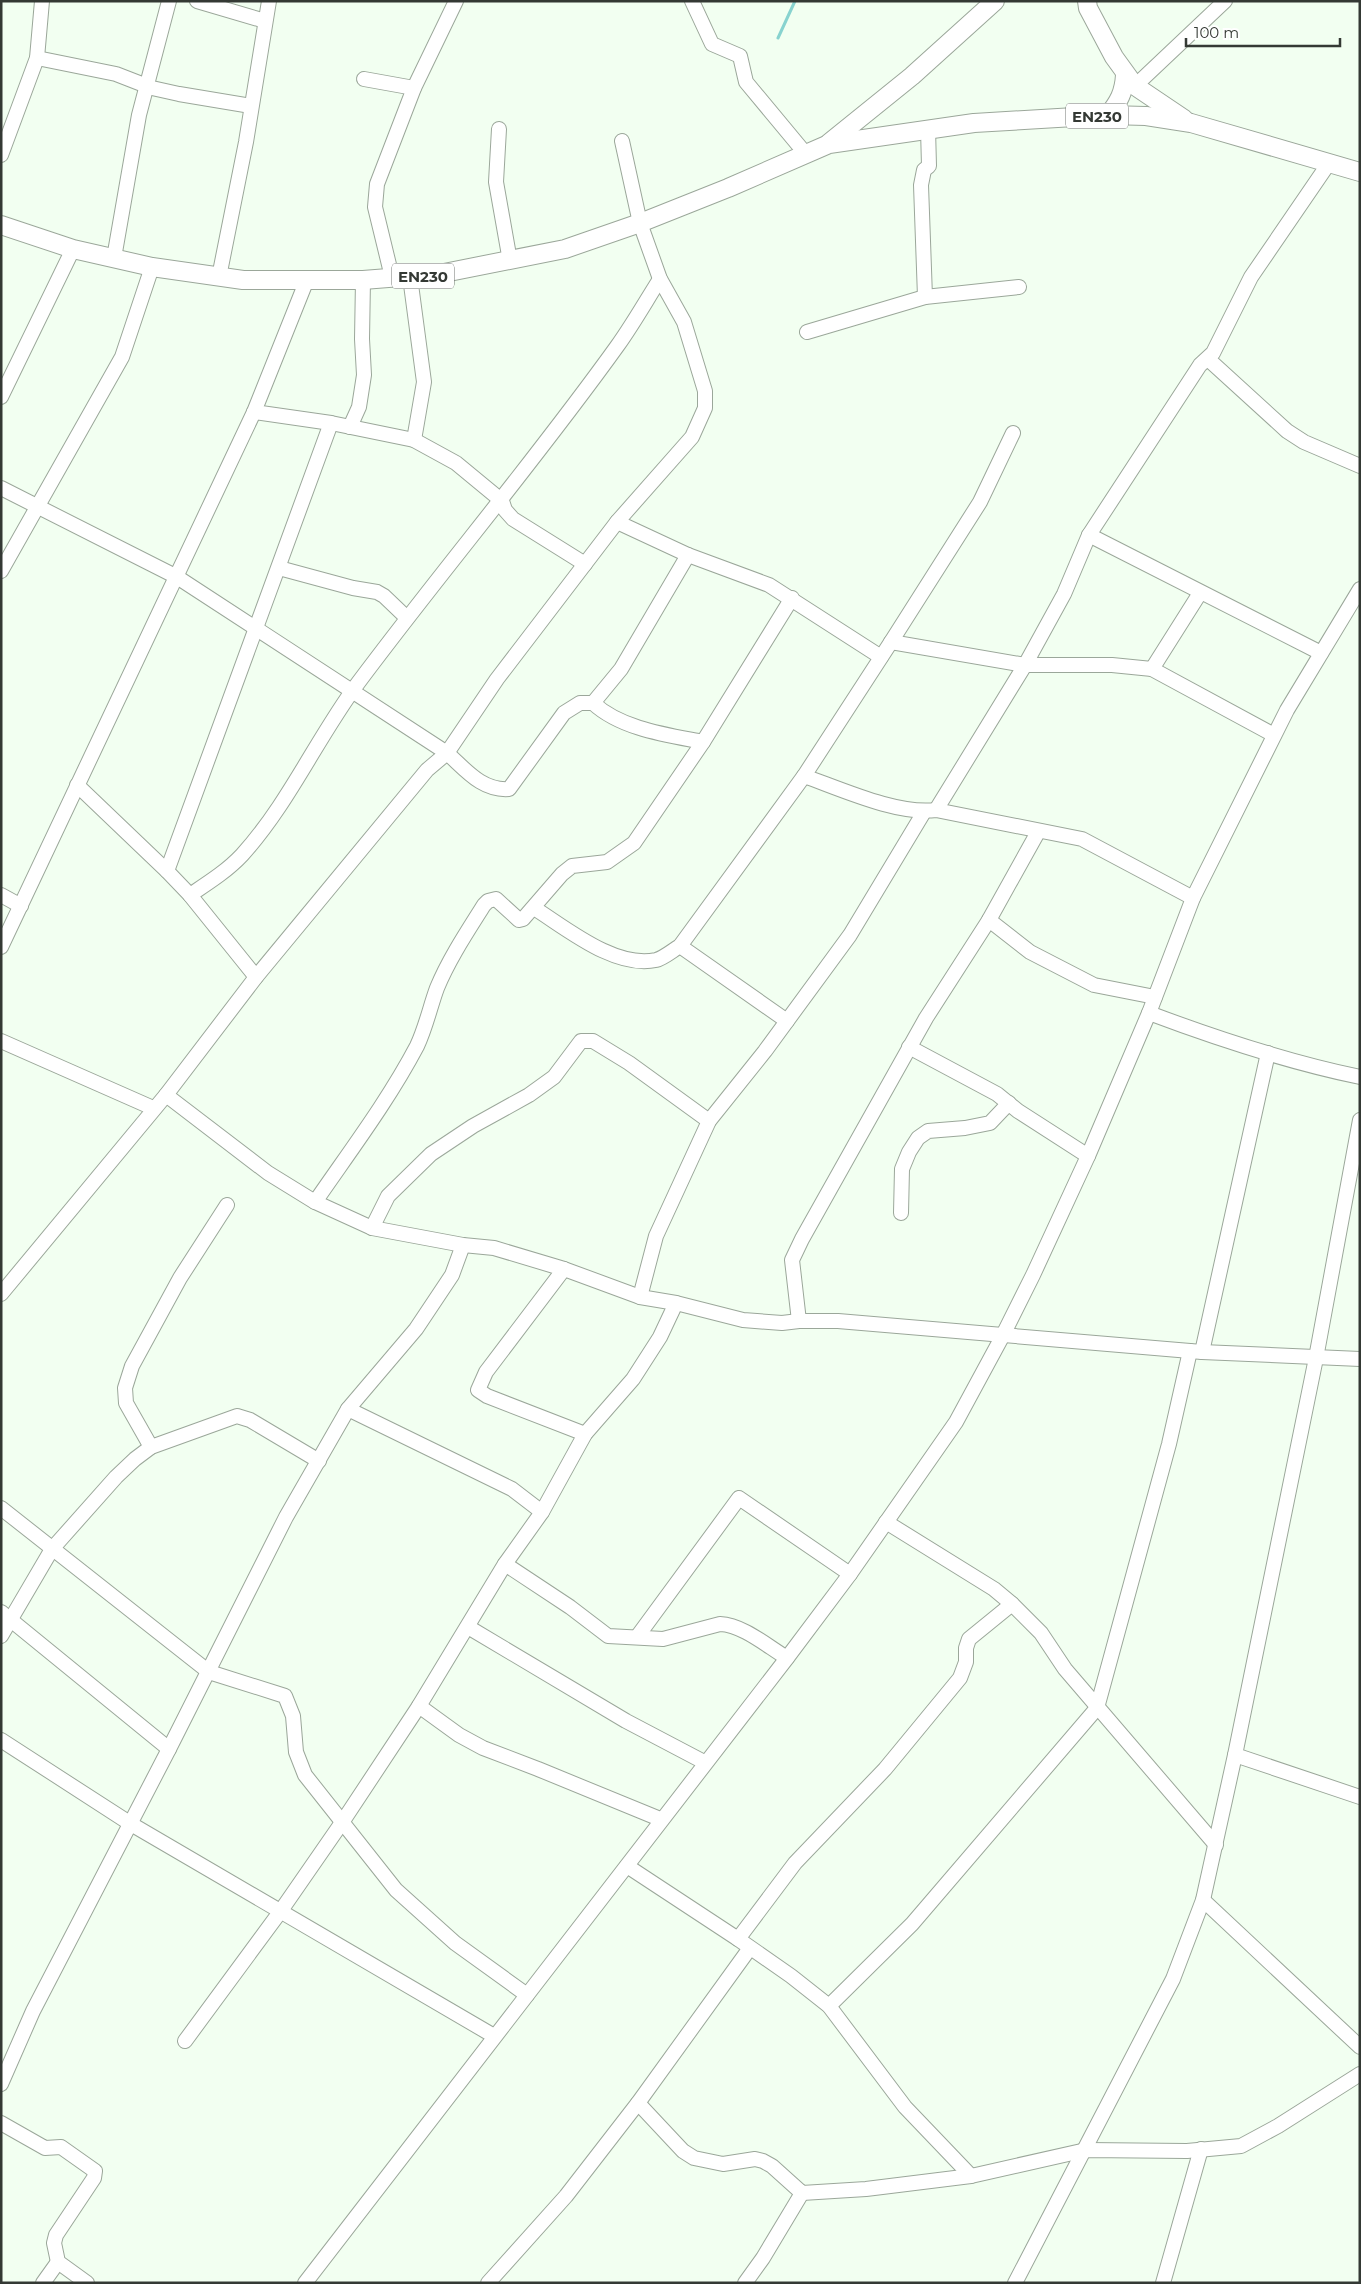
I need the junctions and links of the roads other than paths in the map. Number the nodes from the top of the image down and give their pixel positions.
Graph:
1 (42, 1) edge
2 (169, 1) edge
3 (197, 1) edge
4 (269, 1) edge
5 (456, 1) edge
6 (692, 1) edge
7 (995, 1) edge
8 (1087, 1) edge
9 (1225, 1) edge
10 (265, 21) junction
11 (38, 58) junction
12 (364, 79) dead end
13 (1130, 81) junction
14 (146, 84) junction
15 (414, 88) junction
16 (251, 106) junction
17 (869, 111) junction
18 (1108, 115) junction
19 (1191, 123) junction
20 (499, 129) dead end
21 (928, 129) junction
22 (882, 137) junction
23 (622, 142) dead end
24 (829, 144) junction
25 (805, 153) junction
26 (1, 155) edge
27 (1329, 163) junction
28 (1360, 172) edge
29 (640, 223) junction
30 (1, 224) edge
31 (73, 248) junction
32 (114, 258) junction
33 (510, 262) junction
34 (152, 267) junction
35 (219, 277) junction
36 (392, 277) junction
37 (410, 277) junction
38 (660, 279) junction
39 (363, 280) junction
40 (306, 282) junction
41 (1019, 287) dead end
42 (925, 297) junction
43 (807, 332) dead end
44 (1208, 359) junction
45 (1, 397) edge
46 (254, 412) junction
47 (331, 423) junction
48 (350, 427) junction
49 (1013, 433) dead end
50 (414, 440) junction
51 (1360, 466) edge
52 (1, 488) edge
53 (502, 501) junction
54 (36, 506) junction
55 (617, 522) junction
56 (1089, 535) junction
57 (688, 555) junction
58 (585, 564) junction
59 (279, 568) junction
60 (1, 571) edge
61 (177, 578) junction
62 (1360, 589) edge
63 (1200, 593) junction
64 (792, 598) junction
65 (407, 618) junction
66 (255, 628) junction
67 (891, 642) junction
68 (1321, 652) junction
69 (881, 656) junction
70 (1025, 664) junction
71 (1152, 669) junction
72 (352, 691) junction
73 (593, 703) junction
74 (1274, 735) junction
75 (703, 742) junction
76 (447, 753) junction
77 (804, 776) junction
78 (76, 785) junction
79 (930, 811) junction
80 (1038, 832) junction
81 (167, 871) junction
82 (1, 895) edge
83 (190, 895) junction
84 (1193, 898) junction
85 (21, 906) junction
86 (534, 908) junction
87 (989, 920) junction
88 (680, 946) junction
89 (1, 947) edge
90 (256, 977) junction
91 (1155, 997) junction
92 (1149, 1013) junction
93 (787, 1021) junction
94 (1, 1041) edge
95 (909, 1047) junction
96 (1268, 1054) junction
97 (1360, 1077) edge
98 (166, 1095) junction
99 (1009, 1103) junction
100 (153, 1108) junction
101 (1360, 1120) edge
102 (709, 1121) junction
103 (1088, 1156) junction
104 (315, 1202) junction
105 (227, 1205) dead end
106 (901, 1213) dead end
107 (372, 1228) junction
108 (464, 1245) junction
109 (564, 1269) junction
110 (1, 1294) edge
111 (640, 1296) junction
112 (676, 1303) junction
113 (799, 1320) junction
114 (1002, 1337) junction
115 (1196, 1352) junction
116 (1316, 1358) junction
117 (1360, 1359) edge
118 (348, 1409) junction
119 (585, 1434) junction
120 (151, 1447) junction
121 (319, 1461) junction
122 (1, 1508) edge
123 (542, 1512) junction
124 (886, 1522) junction
125 (52, 1549) junction
126 (505, 1564) junction
127 (850, 1574) junction
128 (1012, 1604) junction
129 (5, 1616) edge
130 (468, 1627) junction
131 (1, 1636) edge
132 (637, 1638) junction
133 (787, 1658) junction
134 (209, 1672) junction
135 (419, 1706) junction
136 (1097, 1708) junction
137 (1, 1740) edge
138 (169, 1750) junction
139 (1235, 1756) junction
140 (704, 1762) junction
141 (1360, 1797) edge
142 (660, 1819) junction
143 (342, 1821) junction
144 (131, 1824) junction
145 (1216, 1845) junction
146 (627, 1866) junction
147 (1203, 1900) junction
148 (280, 1912) junction
149 (738, 1939) junction
150 (750, 1948) junction
151 (527, 1995) junction
152 (829, 2006) junction
153 (494, 2036) junction
154 (185, 2041) dead end
155 (1360, 2047) edge
156 (1360, 2074) edge
157 (1, 2084) edge
158 (638, 2103) junction
159 (1, 2123) edge
160 (1086, 2150) junction
161 (1202, 2150) junction
162 (971, 2176) junction
163 (802, 2193) junction
164 (58, 2262) junction
165 (43, 2283) edge
166 (87, 2283) edge
167 (304, 2283) edge
168 (488, 2283) edge
169 (745, 2283) edge
170 (1015, 2283) edge
171 (1163, 2283) edge

1 - 11 street
2 - 14 street
3 - 10 street
4 - 10 street
5 - 15 street
6 - 25 street
7 - 17 main road
8 - 13 main road
9 - 13 street
10 - 16 street
11 - 14 street
11 - 26 street
12 - 15 street
13 - 18 main road
13 - 19 main road
14 - 16 street
14 - 32 street
15 - 36 street
16 - 35 street
17 - 22 main road
17 - 24 main road
18 - 19 main road, EN230
18 - 21 main road, EN230
19 - 27 main road, EN230
20 - 33 street
21 - 22 main road, EN230
21 - 42 street
22 - 24 main road, EN230
23 - 29 street
24 - 25 main road, EN230
25 - 29 main road, EN230
27 - 28 main road, EN230
27 - 44 street
29 - 33 main road, EN230
29 - 38 street
30 - 31 main road, EN230
31 - 32 main road, EN230
31 - 45 street
32 - 34 main road, EN230
33 - 37 main road, EN230
34 - 35 main road, EN230
34 - 54 street
35 - 40 main road, EN230
36 - 37 main road, EN230
36 - 39 main road, EN230
37 - 50 street
38 - 53 street
38 - 55 street
39 - 40 main road, EN230
39 - 48 street
40 - 46 street
41 - 42 street
42 - 43 street
44 - 51 street
44 - 56 street
46 - 47 street
46 - 61 street
47 - 48 street
47 - 59 street
48 - 50 street
49 - 67 street
50 - 53 street
52 - 54 street
53 - 58 street
53 - 65 street
54 - 60 street
54 - 61 street
55 - 57 street
55 - 58 street
56 - 63 street
56 - 70 street
57 - 64 street
57 - 73 street
58 - 76 street
59 - 65 street
59 - 66 street
61 - 66 street
61 - 78 street
62 - 68 street
63 - 68 street
63 - 71 street
64 - 69 street
64 - 75 street
65 - 72 street
66 - 72 street
66 - 81 street
67 - 69 street
67 - 70 street
68 - 74 street
69 - 77 street
70 - 71 street
70 - 79 street
71 - 74 street
72 - 76 street
72 - 83 street
73 - 75 street
73 - 76 street
74 - 84 street
75 - 86 street
76 - 90 street
77 - 79 street
77 - 88 street
78 - 81 street
78 - 85 street
79 - 80 street
79 - 93 street
80 - 84 street
80 - 87 street
81 - 83 street
82 - 85 street
83 - 90 street
84 - 91 street
85 - 89 street
86 - 88 street
86 - 104 street
87 - 91 street
87 - 95 street
88 - 93 street
90 - 98 street
91 - 92 street
92 - 96 street
92 - 103 street
93 - 102 street
94 - 100 street
95 - 99 street
95 - 113 street
96 - 97 street
96 - 115 street
98 - 100 street
98 - 104 street
99 - 103 street
99 - 106 street
100 - 110 street
101 - 116 street
102 - 107 street
102 - 111 street
103 - 114 street
104 - 107 street
105 - 120 street
107 - 108 street
108 - 109 street
108 - 118 street
109 - 111 street
109 - 119 street
111 - 112 street
112 - 113 street
112 - 119 street
113 - 114 street
114 - 115 street
114 - 124 street
115 - 116 street
115 - 136 street
116 - 117 street
116 - 139 street
118 - 121 street
118 - 123 street
119 - 123 street
120 - 121 street
120 - 125 street
121 - 134 street
122 - 125 street
123 - 126 street
124 - 127 street
124 - 128 street
125 - 129 street
125 - 134 street
126 - 130 street
126 - 132 street
127 - 132 street
127 - 133 street
128 - 136 street
128 - 149 street
129 - 131 street
129 - 138 street
130 - 135 street
130 - 140 street
132 - 133 street
133 - 140 street
134 - 138 street
134 - 143 street
135 - 142 street
135 - 143 street
136 - 145 street
136 - 152 street
137 - 144 street
138 - 144 street
139 - 141 street
139 - 145 street
140 - 142 street
142 - 146 street
143 - 148 street
143 - 151 street
144 - 148 street
144 - 157 street
145 - 147 street
146 - 149 street
146 - 151 street
147 - 155 street
147 - 160 street
148 - 153 street
148 - 154 street
149 - 150 street
150 - 152 street
150 - 158 street
151 - 153 street
152 - 162 street
153 - 167 street
156 - 161 street
158 - 163 street
158 - 168 street
159 - 164 street
160 - 161 street
160 - 162 street
160 - 170 street
161 - 171 street
162 - 163 street
163 - 169 street
164 - 165 street
164 - 166 street

